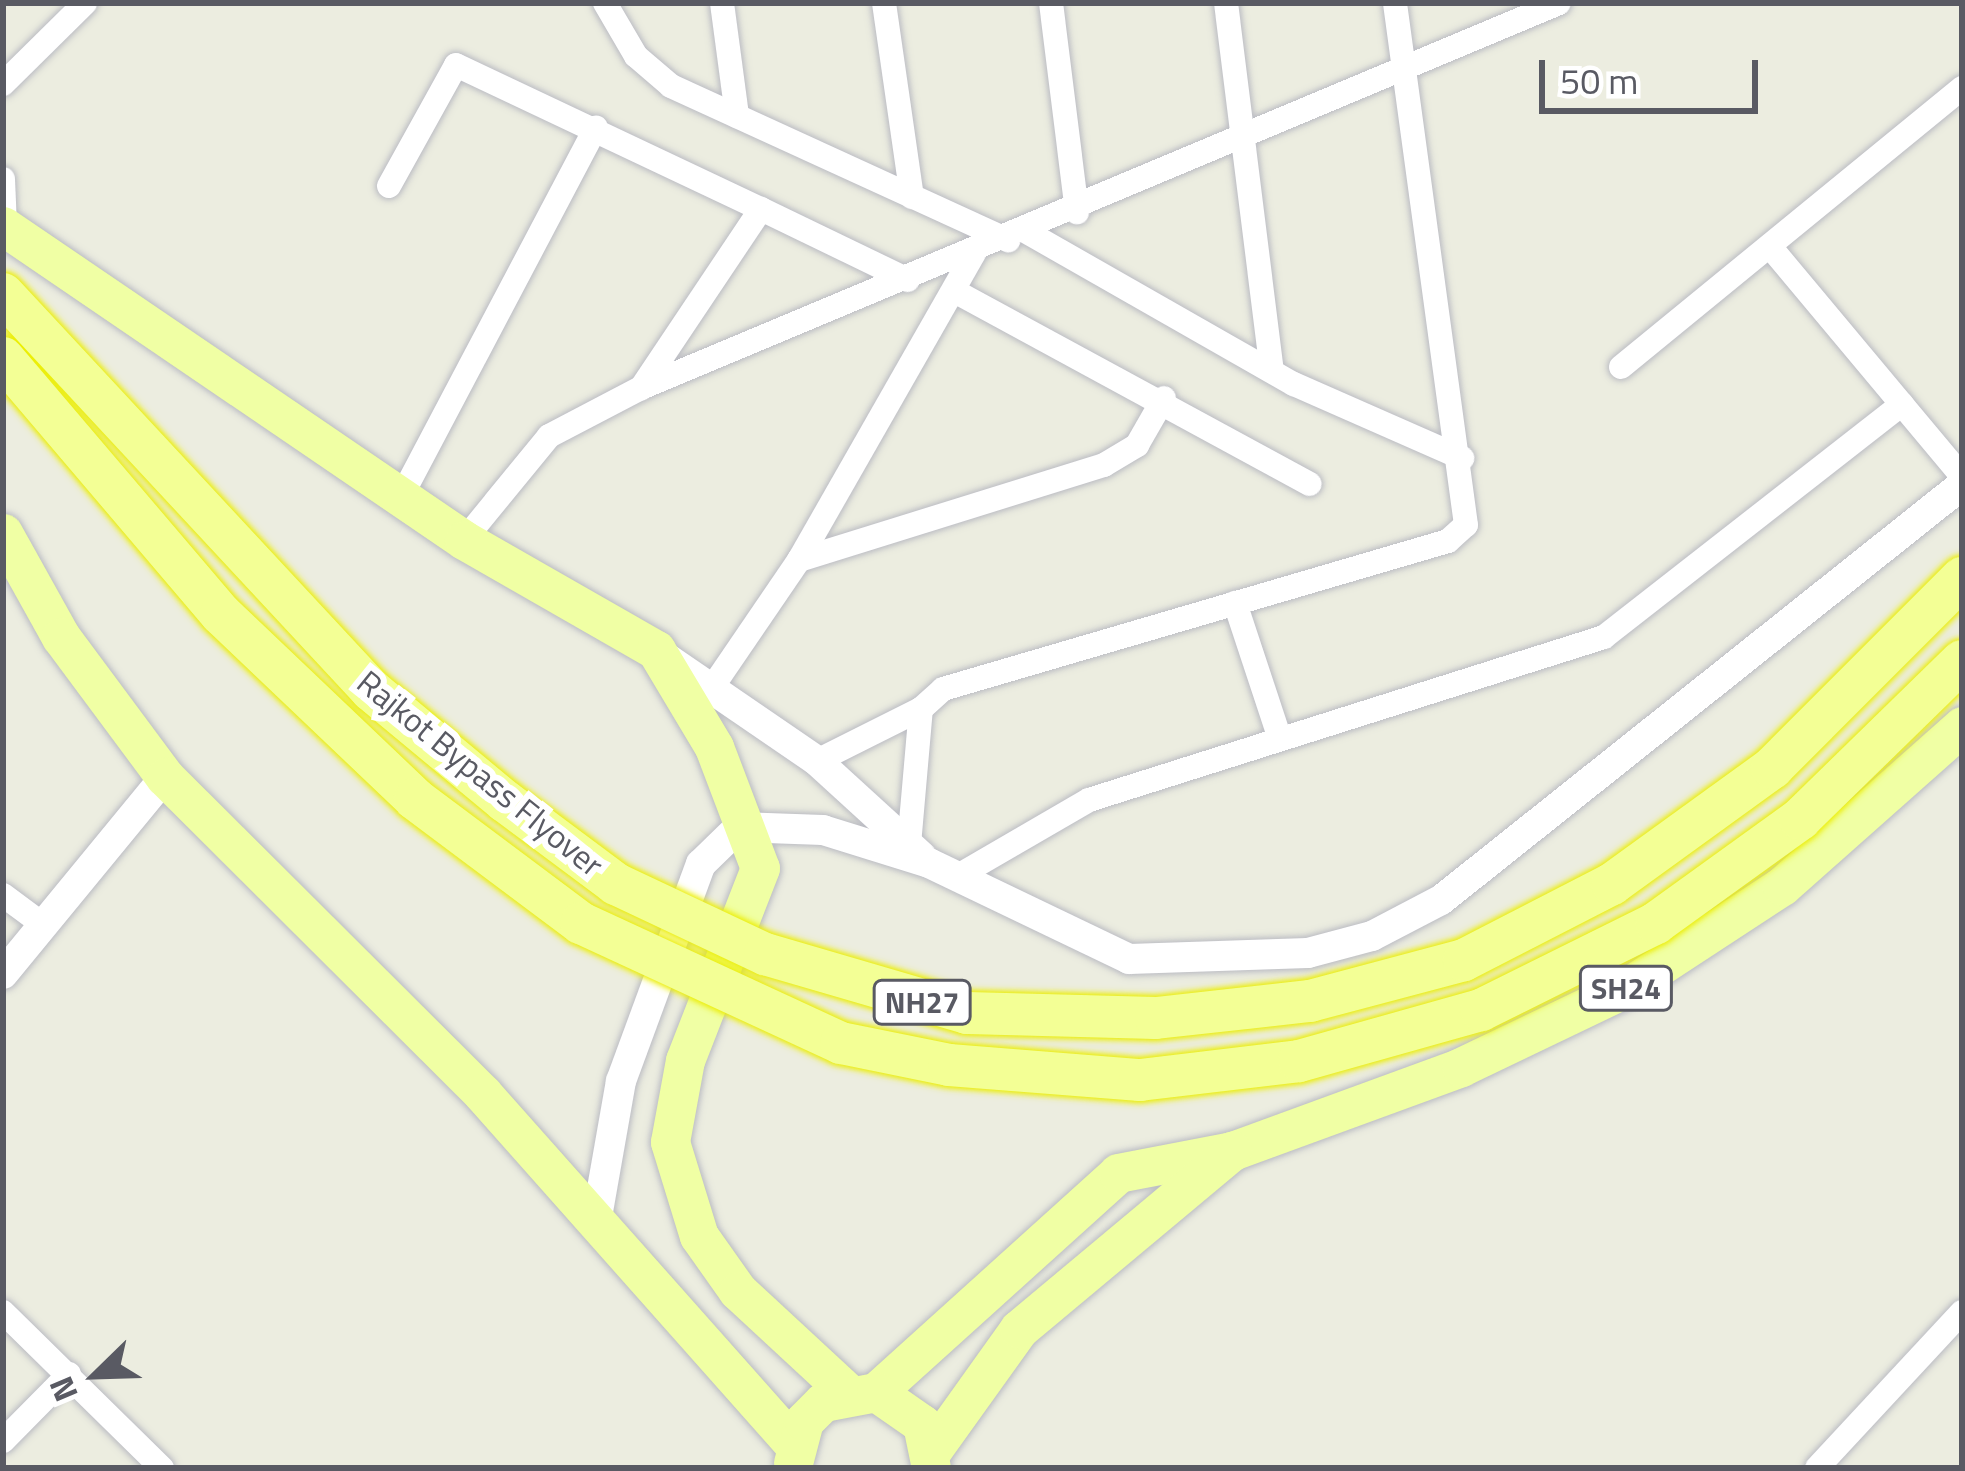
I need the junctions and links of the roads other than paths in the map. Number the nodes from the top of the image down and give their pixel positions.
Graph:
1 (85, 3) edge
2 (605, 3) edge
3 (722, 3) edge
4 (884, 3) edge
5 (1051, 3) edge
6 (1226, 3) edge
7 (1395, 3) edge
8 (1559, 3) edge
9 (1506, 14) edge
10 (1401, 69) junction
11 (3, 83) edge
12 (1962, 88) edge
13 (737, 116) junction
14 (596, 127) junction
15 (1243, 133) junction
16 (3, 179) edge
17 (389, 186) dead end
18 (912, 197) junction
19 (761, 208) junction
20 (1077, 212) junction
21 (4, 226) edge
22 (1017, 236) junction
23 (1772, 248) junction
24 (974, 253) junction
25 (908, 280) junction
26 (958, 293) junction
27 (3, 294) edge
28 (3, 358) edge
29 (1621, 368) dead end
30 (1271, 370) junction
31 (641, 388) junction
32 (1164, 398) junction
33 (1901, 404) junction
34 (1462, 458) junction
35 (1962, 480) edge
36 (1310, 484) dead end
37 (400, 499) junction
38 (3, 533) edge
39 (464, 540) junction
40 (800, 560) junction
41 (1962, 578) edge
42 (1235, 602) junction
43 (656, 650) junction
44 (1962, 661) edge
45 (713, 686) junction
46 (921, 709) junction
47 (1962, 726) edge
48 (1279, 736) junction
49 (817, 761) junction
50 (165, 777) junction
51 (739, 827) junction
52 (931, 862) junction
53 (3, 895) edge
54 (42, 924) junction
55 (3, 974) edge
56 (1232, 1151) junction
57 (597, 1217) junction
58 (3, 1312) edge
59 (1962, 1312) edge
60 (69, 1374) junction
61 (861, 1392) junction
62 (3, 1441) edge
63 (794, 1456) edge
64 (931, 1460) edge
65 (162, 1468) edge
66 (1816, 1468) edge

1 - 11 street
2 - 13 street
3 - 13 street
4 - 18 street
5 - 20 street
6 - 15 street
7 - 10 street
8 - 9 street
9 - 10 street
10 - 15 street
10 - 34 street
12 - 23 street
13 - 18 street
14 - 17 street
14 - 19 street
14 - 37 street
15 - 20 street
15 - 30 street
16 - 21 street
18 - 22 street
19 - 25 street
19 - 31 street
20 - 22 street
21 - 37 main road
22 - 24 street
22 - 30 street
23 - 29 street
23 - 33 street
24 - 25 street
24 - 26 street
25 - 31 street
26 - 32 street
26 - 40 street
27 - 41 highway, Rajkot Bypass Flyover / NH27, bridge
28 - 44 highway, Rajkot Bypass Flyover / NH27, bridge
30 - 34 street
31 - 39 street
32 - 36 street
32 - 40 street
33 - 35 street
33 - 48 street
34 - 42 street
35 - 52 street
37 - 39 main road
38 - 50 main road
39 - 43 main road
40 - 45 street
42 - 46 street
42 - 48 street
43 - 45 street
43 - 51 main road
45 - 49 street
46 - 49 street
46 - 52 street
47 - 56 main road, SH24
48 - 52 street
49 - 52 street
50 - 54 street
50 - 57 main road
51 - 52 street
51 - 57 street
51 - 61 main road
53 - 54 street
54 - 55 street
56 - 61 main road, SH24
56 - 64 main road, SH24
57 - 63 main road
58 - 60 street
59 - 66 street
60 - 62 street
60 - 65 street
61 - 63 main road, SH24
61 - 64 main road, SH24

